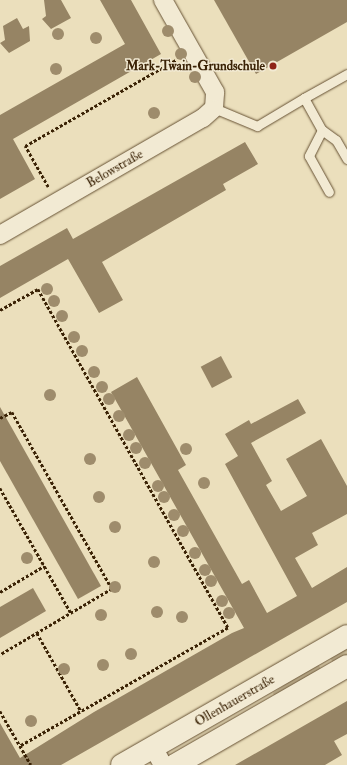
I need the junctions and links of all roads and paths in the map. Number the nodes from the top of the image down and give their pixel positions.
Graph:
1 (163, 0) edge
2 (180, 58) dead end
3 (347, 74) edge
4 (304, 98) junction
5 (215, 100) junction
6 (322, 130) junction
7 (347, 159) edge
8 (50, 190) dead end
9 (329, 192) dead end
10 (0, 235) edge
11 (0, 310) edge
12 (0, 418) edge
13 (0, 488) edge
14 (44, 566) junction
15 (0, 592) edge
16 (71, 613) junction
17 (37, 633) junction
18 (347, 636) edge
19 (0, 655) edge
20 (347, 666) edge
21 (0, 710) edge
22 (82, 711) junction
23 (20, 746) junction
24 (158, 756) edge
25 (31, 765) edge
26 (122, 765) edge
27 (175, 765) edge

1 - 5 street
2 - 8 path
3 - 4 lane
4 - 5 lane
4 - 6 lane
5 - 10 street, Belowstraße
6 - 7 lane
6 - 9 lane
11 - 22 path
12 - 16 path
13 - 14 path
14 - 15 path
14 - 16 path
16 - 17 path
17 - 19 path
17 - 22 path
18 - 24 main road, Ollenhauerstraße
20 - 27 main road, Ollenhauerstraße
21 - 23 path
22 - 23 path
23 - 25 path
24 - 26 main road, Ollenhauerstraße

